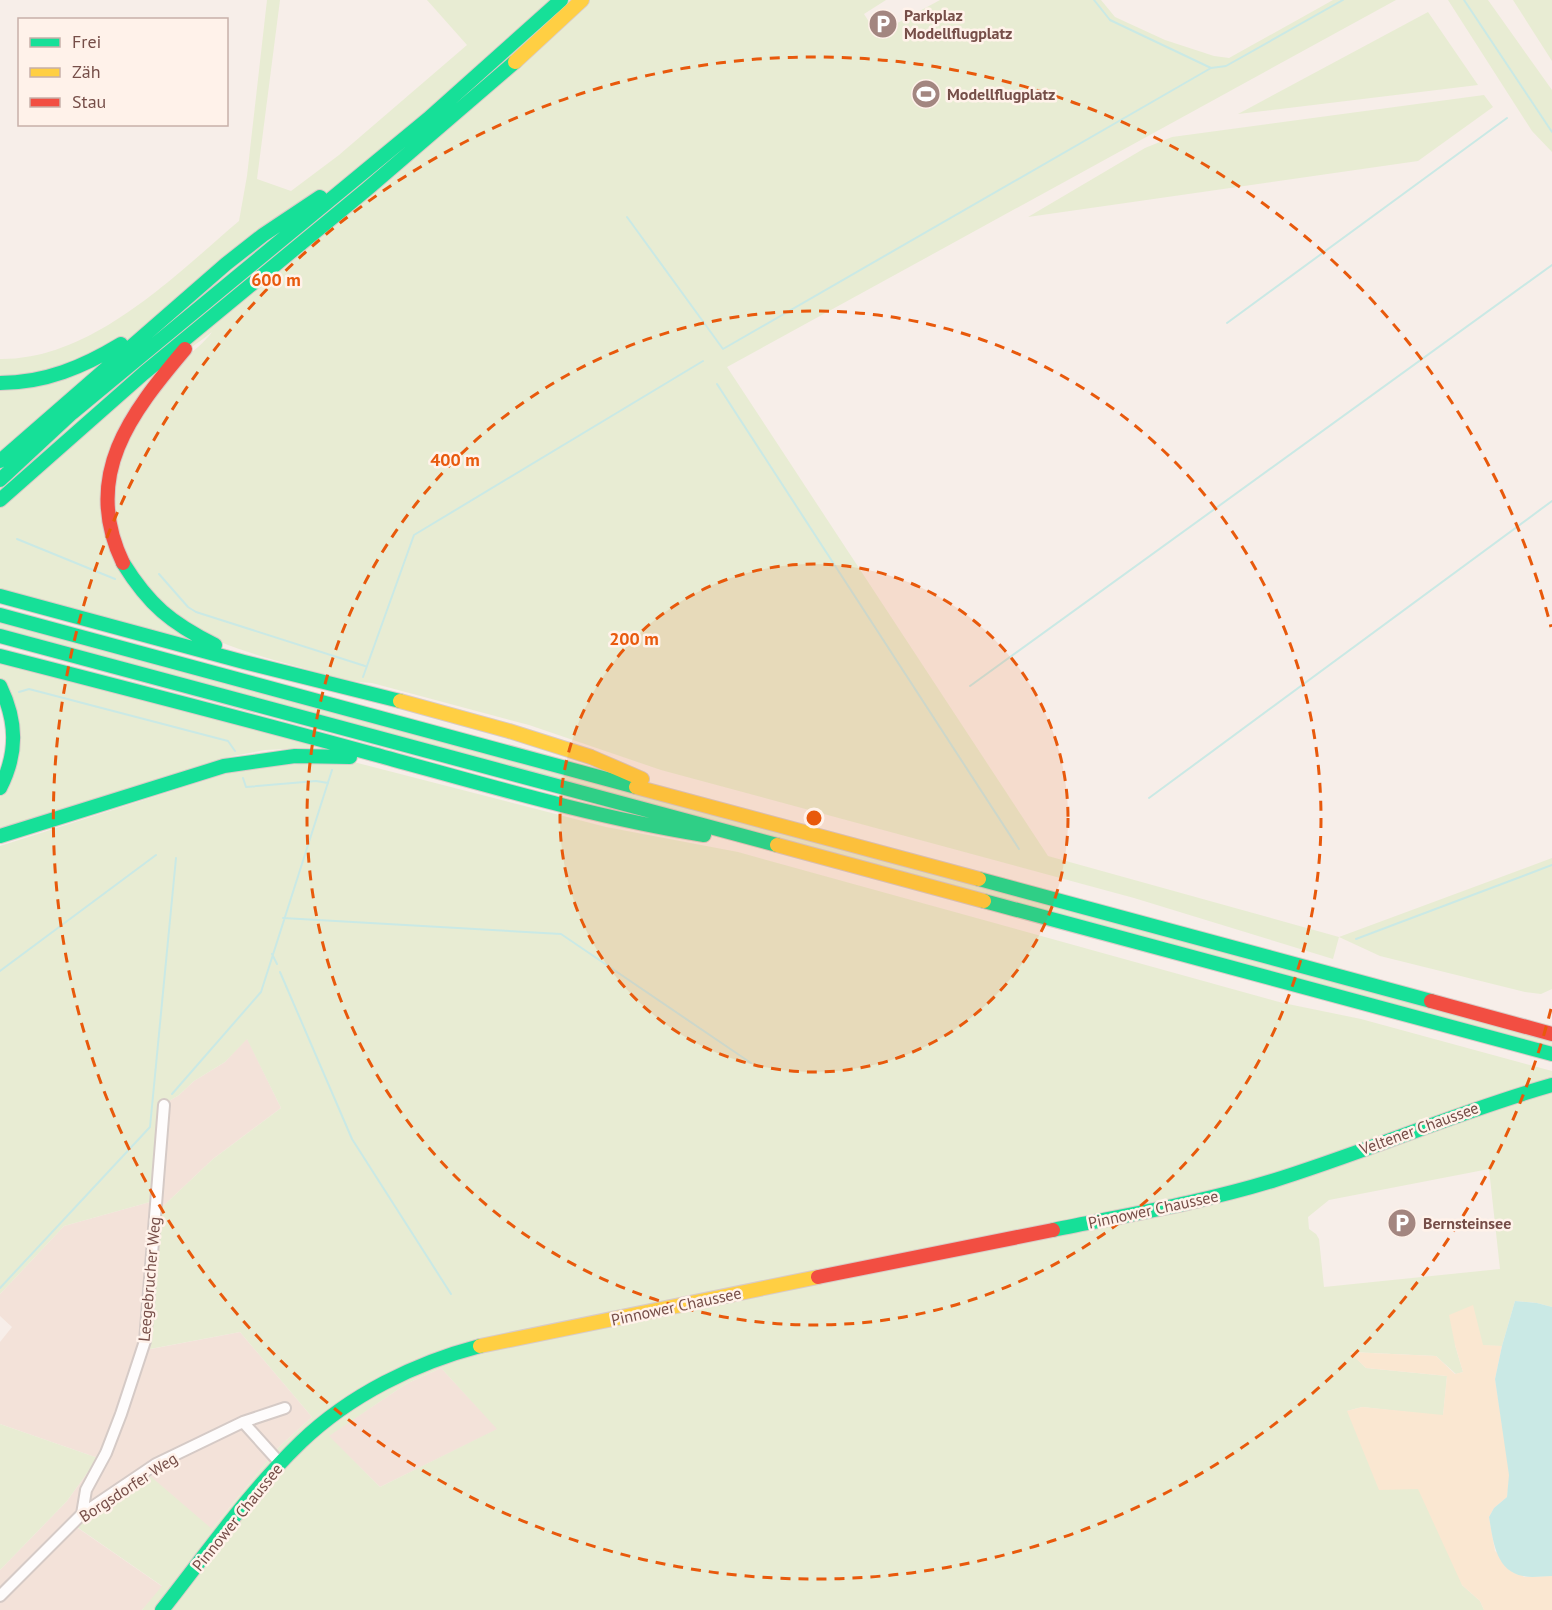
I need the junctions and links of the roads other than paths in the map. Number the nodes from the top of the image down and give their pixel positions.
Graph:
1 (561, 0) edge
2 (582, 0) edge
3 (380, 160) junction
4 (171, 312) junction
5 (215, 315) junction
6 (0, 383) edge
7 (0, 460) edge
8 (0, 480) edge
9 (0, 500) edge
10 (0, 596) edge
11 (0, 615) edge
12 (0, 636) edge
13 (0, 656) edge
14 (324, 682) junction
15 (0, 686) edge
16 (466, 780) junction
17 (0, 788) edge
18 (702, 804) junction
19 (0, 836) edge
20 (783, 846) junction
21 (1552, 1034) edge
22 (1552, 1054) edge
23 (1552, 1085) edge
24 (164, 1105) dead end
25 (1286, 1176) joint
26 (285, 1408) dead end
27 (243, 1422) junction
28 (280, 1463) junction
29 (82, 1514) junction
30 (0, 1596) edge
31 (162, 1610) edge

1 - 3 main road
2 - 5 main road
3 - 4 main road
3 - 8 main road
4 - 6 main road
4 - 7 main road
5 - 9 main road
5 - 14 main road
10 - 14 main road
11 - 18 main road
12 - 20 main road
13 - 16 main road
14 - 18 main road
15 - 17 main road
16 - 19 main road
16 - 20 main road
18 - 21 main road
20 - 22 main road
23 - 25 main road, Veltener Chaussee
24 - 29 street, Leegebrucher Weg
25 - 28 main road, Pinnower Chaussee
26 - 27 street, Borgsdorfer Weg
27 - 28 street
27 - 29 street, Borgsdorfer Weg
28 - 31 main road, Pinnower Chaussee
29 - 30 street, Borgsdorfer Weg

